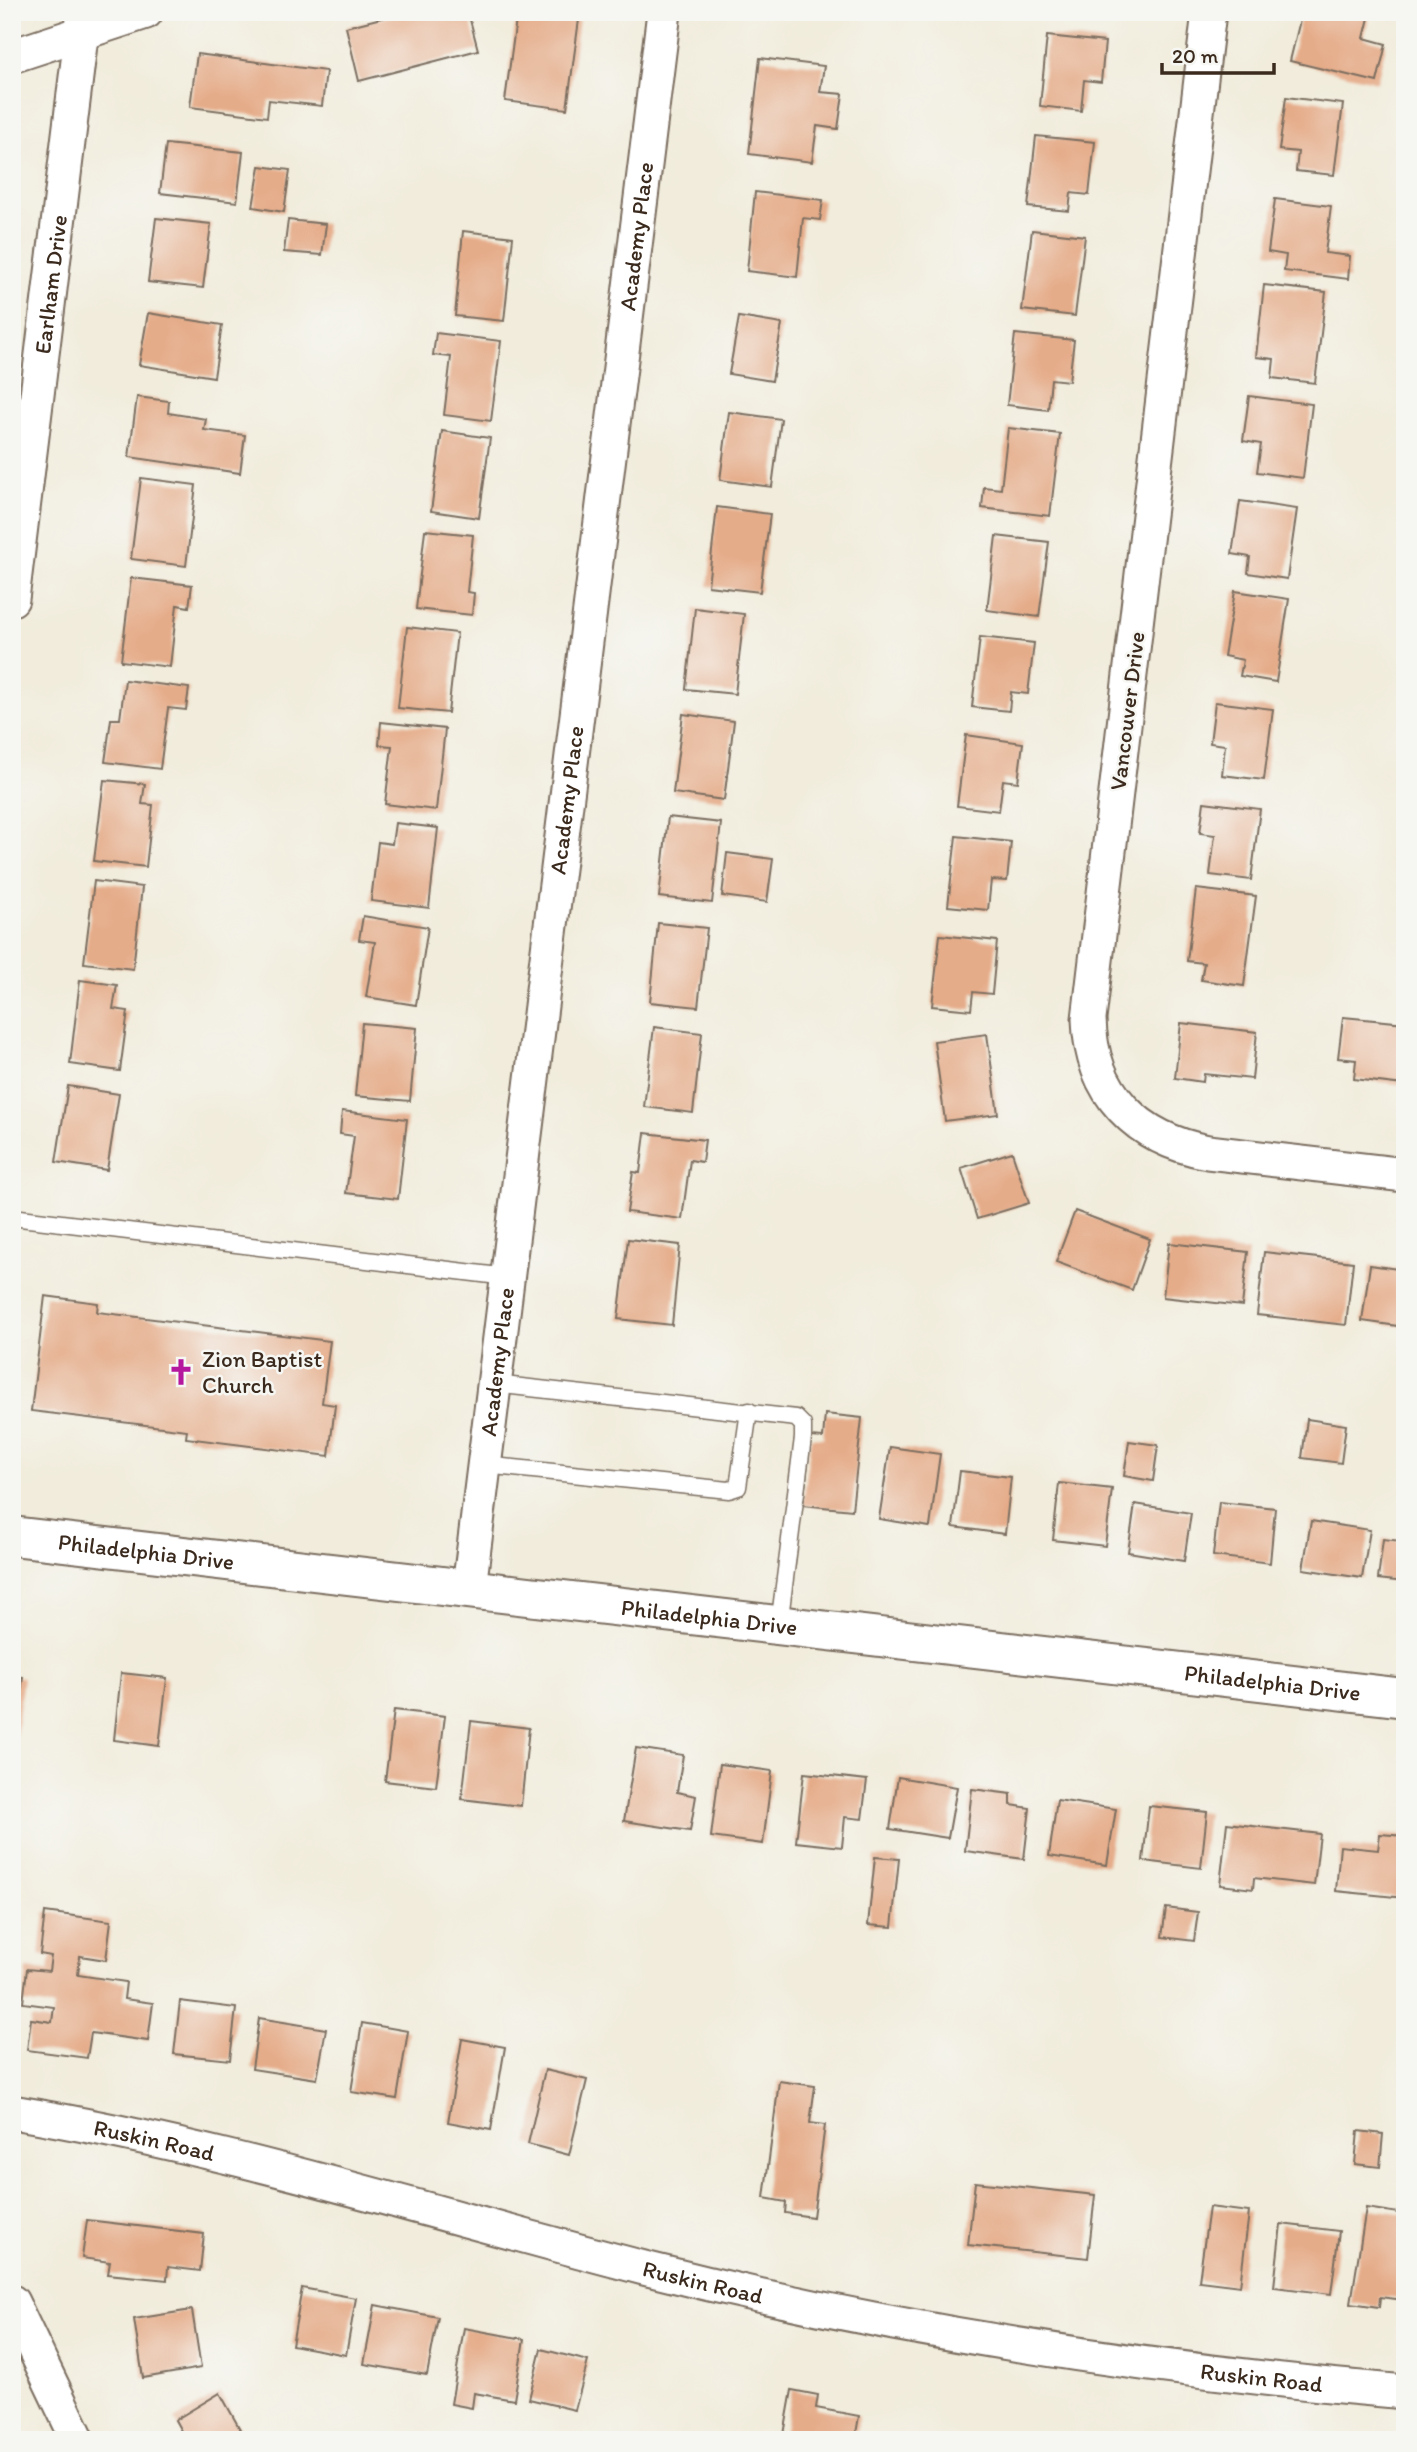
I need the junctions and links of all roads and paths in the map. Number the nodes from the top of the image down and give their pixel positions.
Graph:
1 (146, 12) edge
2 (664, 12) edge
3 (1209, 12) edge
4 (83, 22) edge
5 (12, 56) edge
6 (12, 599) edge
7 (1405, 1175) edge
8 (12, 1217) edge
9 (507, 1277) junction
10 (494, 1384) junction
11 (749, 1411) junction
12 (484, 1465) junction
13 (12, 1536) edge
14 (469, 1588) junction
15 (779, 1625) junction
16 (1405, 1698) edge
17 (12, 2112) edge
18 (12, 2302) edge
19 (1405, 2392) edge
20 (78, 2440) edge

1 - 4 street
2 - 9 street, Academy Place
3 - 7 street, Vancouver Drive
4 - 5 street
4 - 6 street, Earlham Drive
8 - 9 lane
9 - 10 street, Academy Place
10 - 11 lane
10 - 12 street, Academy Place
11 - 12 lane
11 - 15 lane
12 - 14 street, Academy Place
13 - 14 main road, Philadelphia Drive
14 - 15 main road, Philadelphia Drive
15 - 16 main road, Philadelphia Drive
17 - 19 street, Ruskin Road
18 - 20 street

